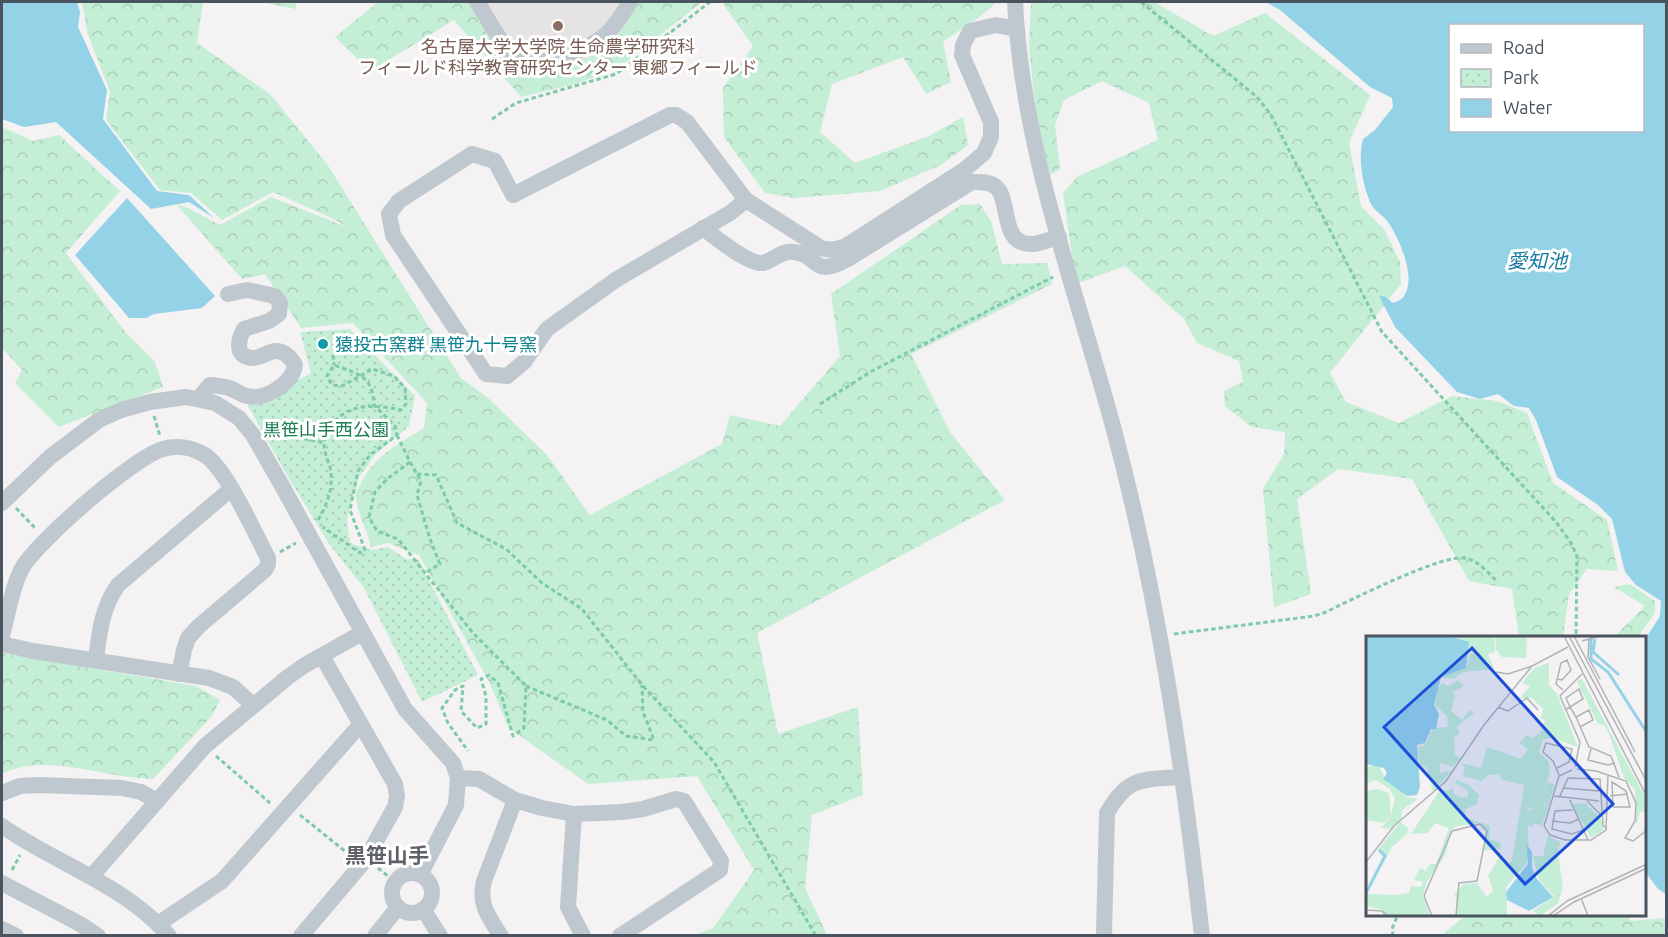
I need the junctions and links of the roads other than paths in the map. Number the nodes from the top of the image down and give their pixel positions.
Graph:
1 (477, 2) edge
2 (630, 2) edge
3 (1015, 2) edge
4 (1017, 29) junction
5 (746, 200) junction
6 (703, 228) junction
7 (1059, 237) junction
8 (228, 294) dead end
9 (198, 399) junction
10 (231, 489) junction
11 (4, 501) edge
12 (362, 633) junction
13 (2, 636) edge
14 (2, 644) edge
15 (322, 656) junction
16 (96, 660) junction
17 (179, 674) junction
18 (253, 705) junction
19 (360, 725) junction
20 (1181, 777) junction
21 (458, 778) junction
22 (2, 793) edge
23 (515, 800) junction
24 (157, 801) junction
25 (574, 814) junction
26 (2, 826) edge
27 (420, 875) junction
28 (91, 877) junction
29 (3, 884) edge
30 (398, 907) junction
31 (423, 909) junction
32 (2, 928) edge
33 (164, 930) edge
34 (16, 936) edge
35 (98, 936) edge
36 (301, 936) edge
37 (375, 936) edge
38 (440, 936) edge
39 (501, 936) edge
40 (583, 936) edge
41 (620, 936) edge
42 (1104, 936) edge
43 (1202, 936) edge

1 - 2 street
3 - 4 street
4 - 5 street
4 - 7 street
5 - 6 street
5 - 6 street
6 - 7 street
7 - 20 street
8 - 9 street
9 - 11 street
9 - 12 street
10 - 13 street
10 - 16 street
10 - 17 street
12 - 15 street
12 - 21 street
14 - 16 street
15 - 18 street
15 - 19 street
16 - 17 street
17 - 18 street
18 - 24 street
19 - 33 street
19 - 36 street
20 - 42 street
20 - 43 street
21 - 23 street
21 - 27 street
22 - 24 street
23 - 25 street
23 - 39 street
24 - 28 street
25 - 40 street
25 - 41 street
26 - 28 street
27 - 30 street
27 - 31 street
28 - 33 street
29 - 35 street
30 - 31 street
30 - 37 street
31 - 38 street
32 - 34 street

